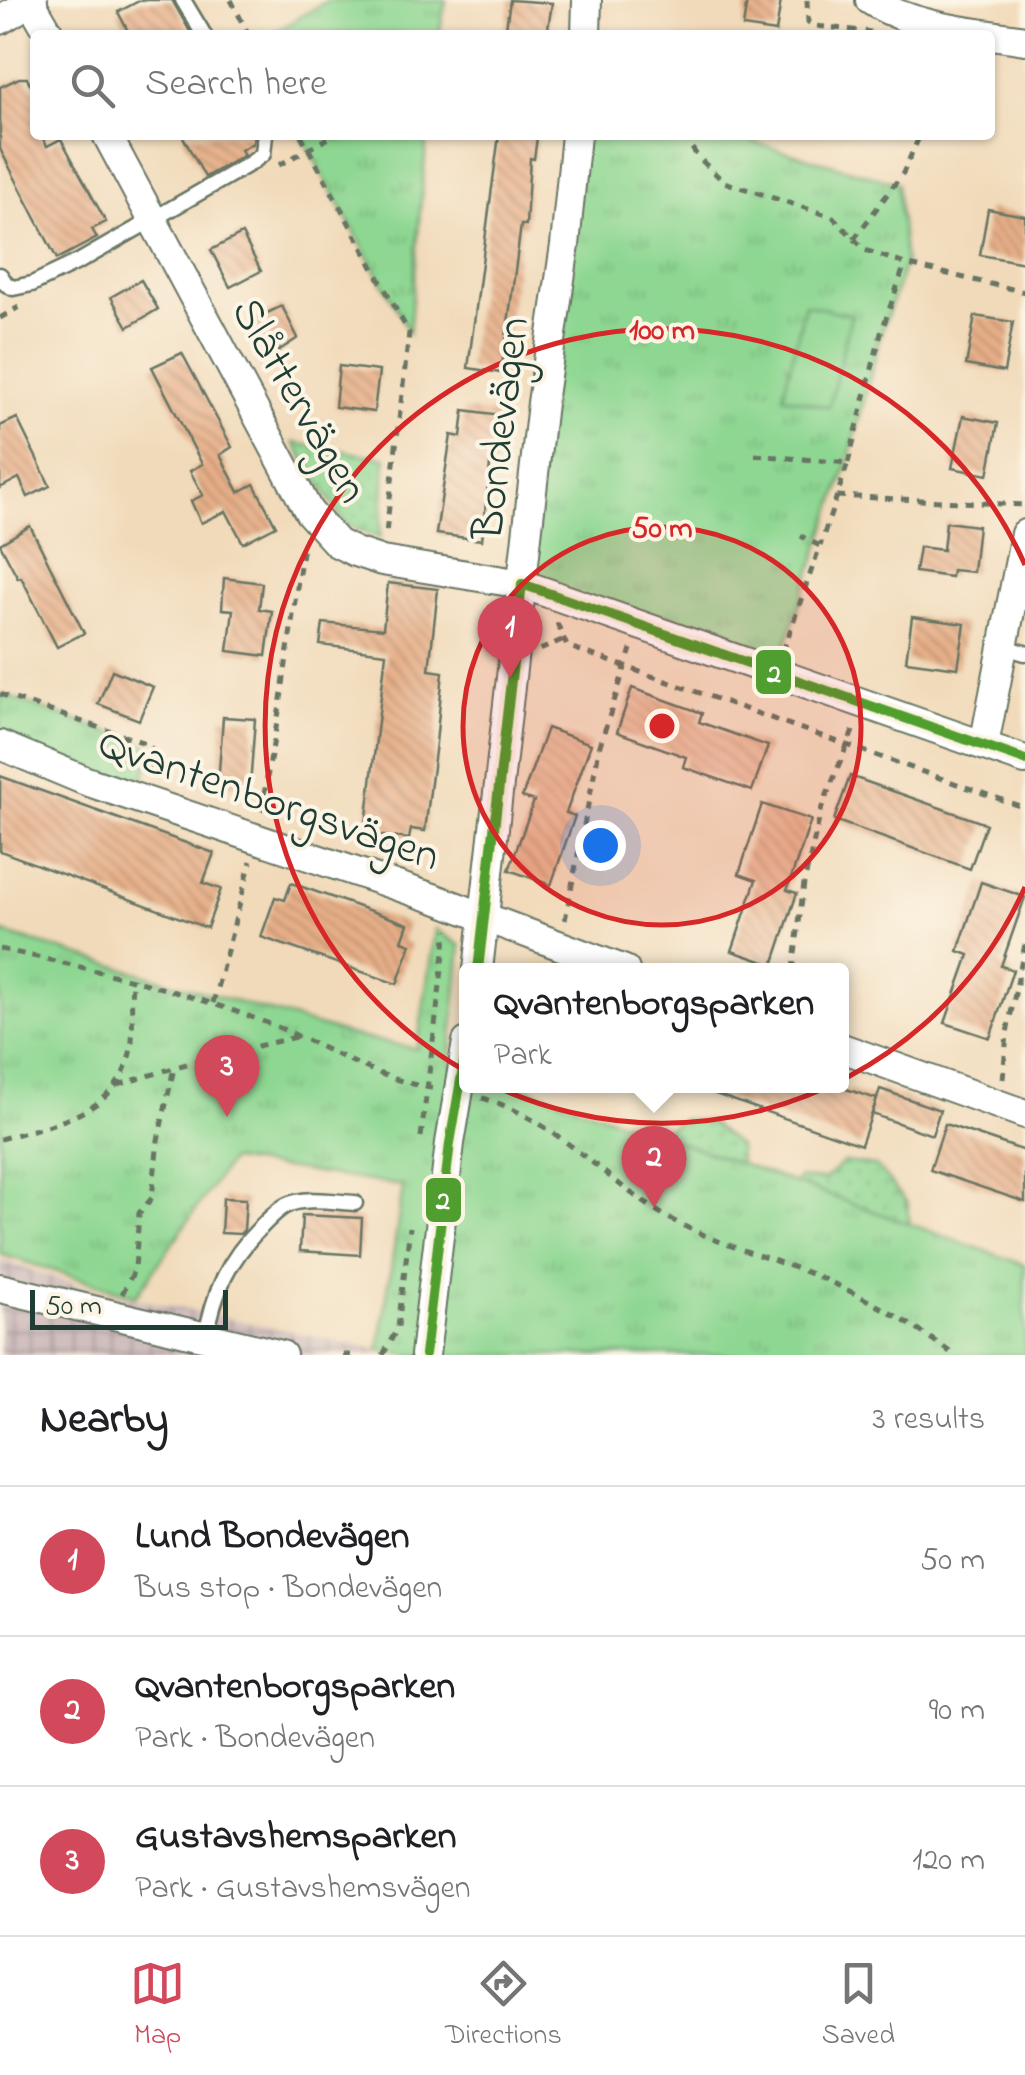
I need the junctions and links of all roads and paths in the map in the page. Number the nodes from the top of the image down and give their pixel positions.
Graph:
1 (183, 0) edge
2 (230, 0) edge
3 (587, 0) edge
4 (808, 0) edge
5 (870, 0) edge
6 (32, 1) edge
7 (0, 20) edge
8 (47, 30) edge
9 (201, 30) edge
10 (246, 30) edge
11 (586, 30) edge
12 (850, 30) edge
13 (966, 30) edge
14 (995, 35) edge
15 (1025, 40) edge
16 (109, 140) edge
17 (264, 140) edge
18 (303, 140) edge
19 (576, 140) edge
20 (686, 140) edge
21 (918, 140) edge
22 (154, 220) junction
23 (854, 239) junction
24 (905, 264) junction
25 (0, 275) edge
26 (1025, 292) edge
27 (755, 455) dead end
28 (848, 463) junction
29 (837, 496) junction
30 (1025, 506) edge
31 (310, 512) junction
32 (1025, 534) edge
33 (800, 536) dead end
34 (820, 546) junction
35 (382, 561) junction
36 (534, 588) junction
37 (639, 622) junction
38 (1015, 650) edge
39 (626, 665) junction
40 (776, 673) junction
41 (0, 694) edge
42 (862, 704) junction
43 (0, 745) edge
44 (984, 745) junction
45 (849, 746) junction
46 (1025, 760) edge
47 (139, 798) junction
48 (1025, 808) edge
49 (256, 839) junction
50 (450, 904) junction
51 (486, 919) junction
52 (1025, 944) edge
53 (561, 947) junction
54 (0, 948) edge
55 (479, 963) edge
56 (606, 963) edge
57 (793, 963) edge
58 (133, 978) junction
59 (213, 1003) junction
60 (298, 1037) junction
61 (849, 1051) edge
62 (174, 1068) junction
63 (118, 1085) junction
64 (459, 1085) edge
65 (427, 1088) junction
66 (458, 1091) junction
67 (465, 1093) edge
68 (1013, 1110) edge
69 (0, 1139) edge
70 (420, 1143) dead end
71 (355, 1203) dead end
72 (411, 1221) dead end
73 (0, 1288) edge
74 (115, 1316) junction
75 (206, 1337) junction
76 (282, 1355) edge
77 (343, 1355) edge
78 (357, 1355) edge
79 (383, 1355) edge
80 (425, 1355) edge
81 (954, 1355) edge

1 - 9 lane
2 - 10 path
3 - 11 street
4 - 12 path
5 - 13 street
6 - 7 street
6 - 8 street
14 - 15 street
16 - 22 street, Slåttervägen
17 - 22 lane
18 - 35 path
19 - 36 street, Bondevägen
20 - 23 path
21 - 23 path
22 - 25 lane
22 - 31 street, Slåttervägen
23 - 24 path
24 - 26 path
24 - 28 path
27 - 28 path
28 - 29 path
29 - 30 path
29 - 34 path
31 - 35 street, Slåttervägen
31 - 49 path
32 - 38 street
33 - 34 path
34 - 40 path
35 - 36 street, Slåttervägen
36 - 37 street, Slåttervägen
36 - 39 path
36 - 51 street, Bondevägen
37 - 39 path
37 - 40 street, Slåttervägen
38 - 44 street
39 - 45 path
39 - 53 path
40 - 42 street, Slåttervägen
41 - 47 path
42 - 44 street, Slåttervägen
42 - 45 path
43 - 47 street, Qvantenborgsvägen
44 - 46 street, Slåttervägen
45 - 48 path
45 - 57 path
47 - 49 street, Qvantenborgsvägen
49 - 50 street, Qvantenborgsvägen
49 - 59 path
50 - 51 street, Qvantenborgsvägen
50 - 65 path
51 - 53 street, Qvantenborgsvägen
51 - 55 street, Bondevägen
52 - 68 path
53 - 56 street, Qvantenborgsvägen
54 - 58 path
58 - 59 path
58 - 63 path
59 - 60 path
60 - 62 path
60 - 65 path
61 - 68 street
62 - 63 path
62 - 74 path
63 - 69 path
64 - 66 street
65 - 66 path
65 - 70 path
66 - 80 street
67 - 81 path
71 - 75 lane
72 - 79 path
73 - 74 street
74 - 75 street
75 - 76 street
77 - 78 path

